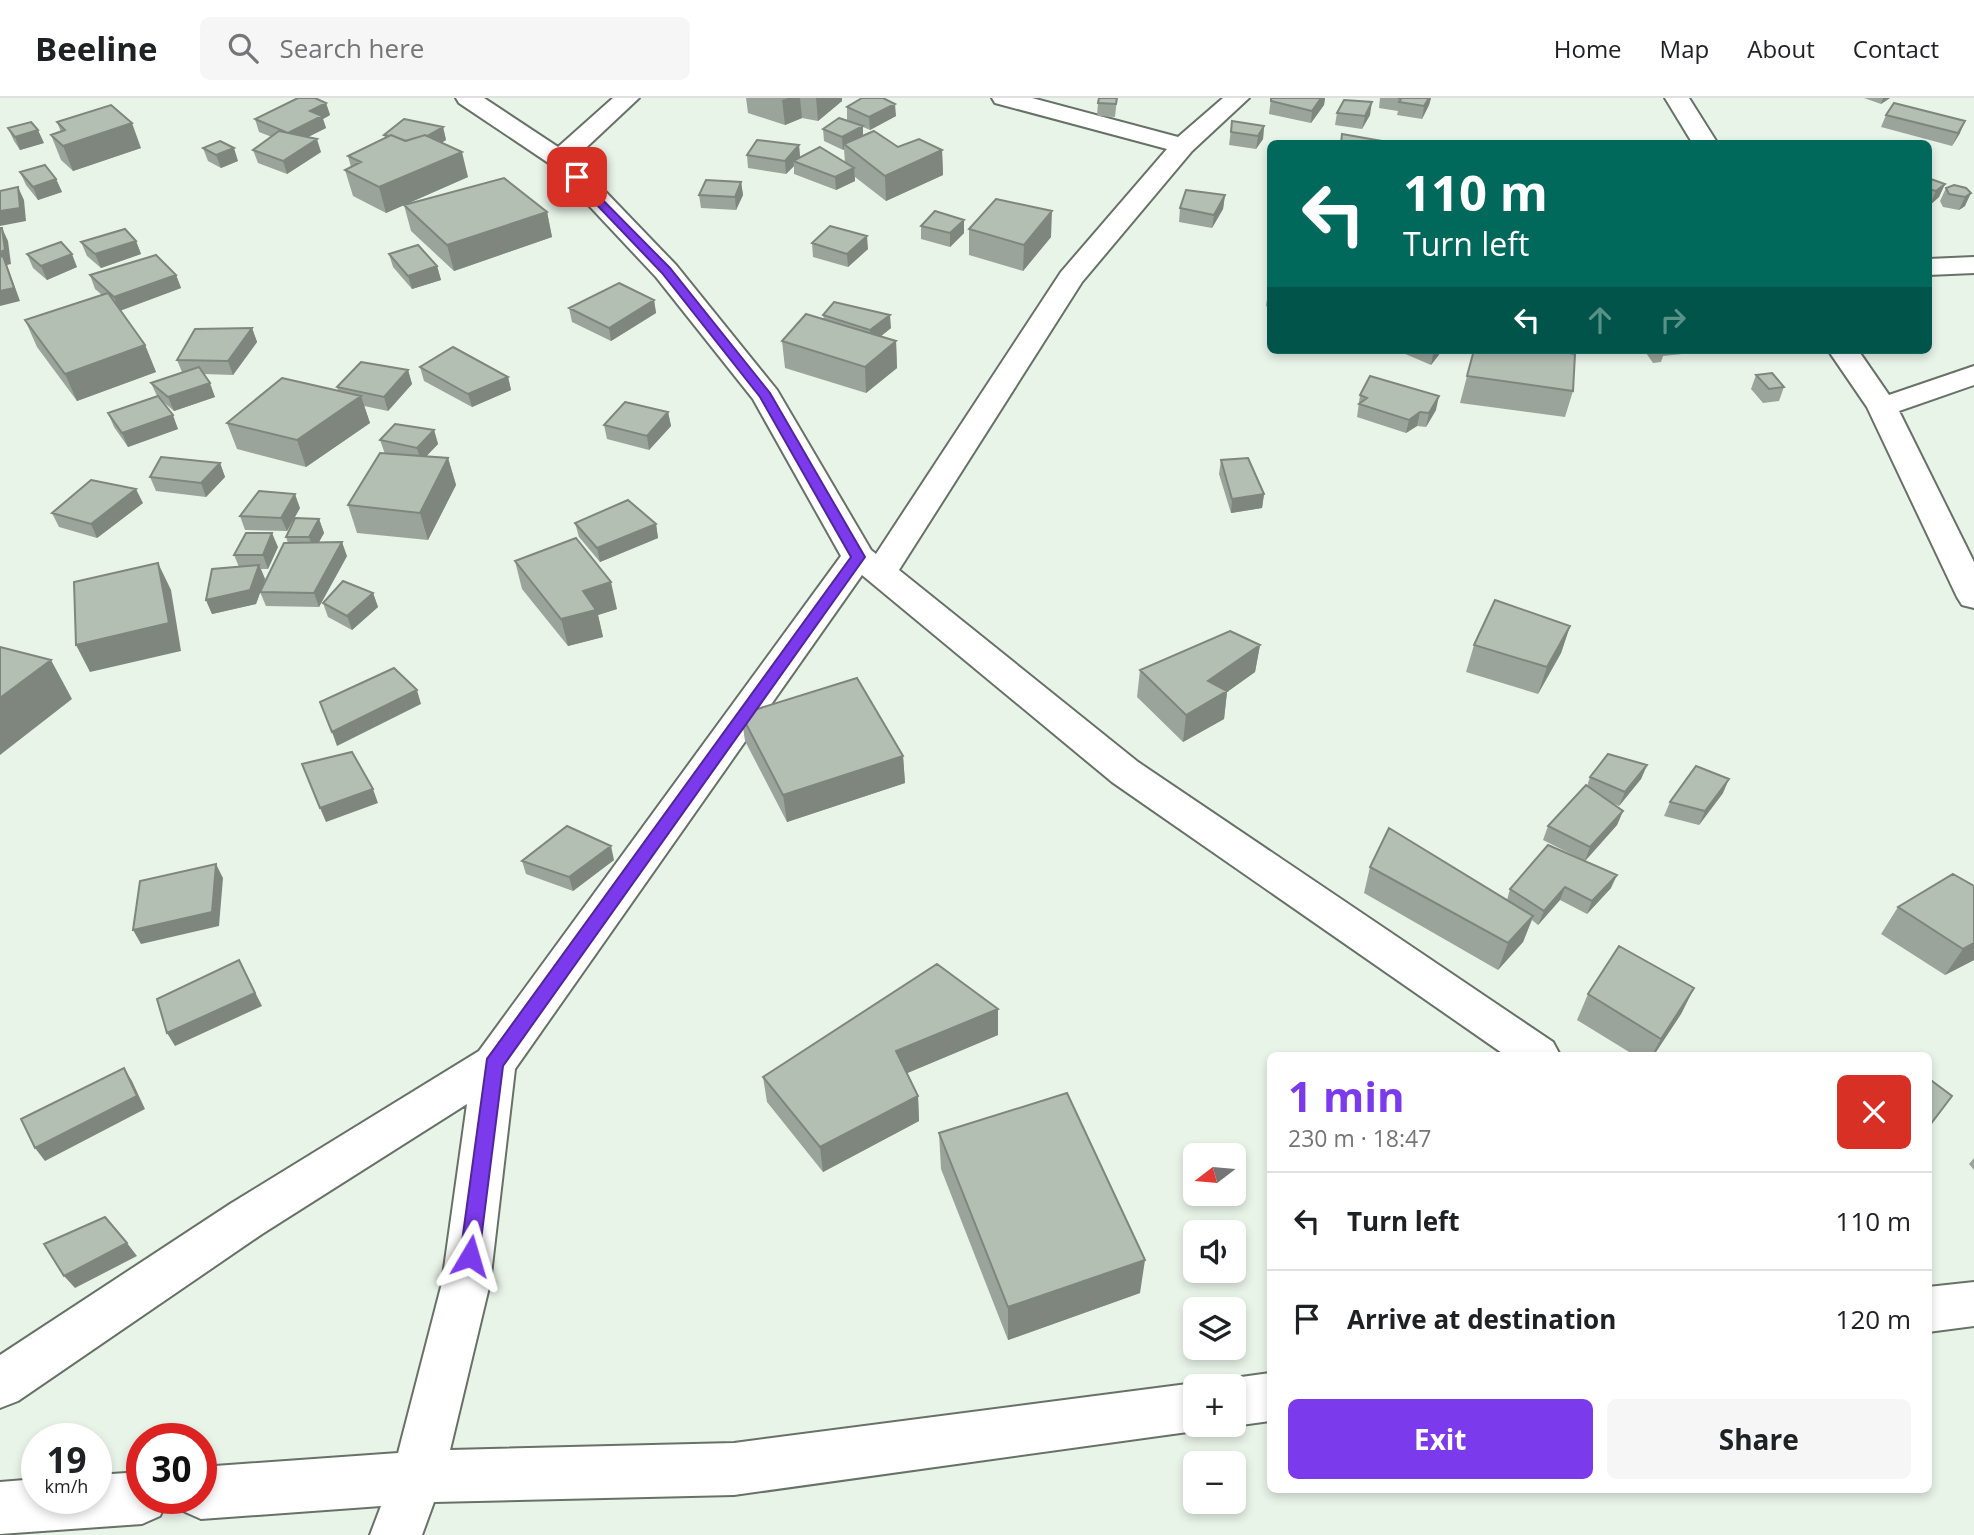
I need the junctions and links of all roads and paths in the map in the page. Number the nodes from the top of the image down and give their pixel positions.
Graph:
1 (468, 98) edge
2 (628, 98) edge
3 (1004, 98) edge
4 (1237, 98) edge
5 (1670, 98) edge
6 (1677, 98) edge
7 (1703, 140) edge
8 (1183, 146) junction
9 (559, 159) junction
10 (1974, 265) edge
11 (1932, 267) edge
12 (1846, 354) edge
13 (1974, 375) edge
14 (1882, 407) junction
15 (869, 564) junction
16 (1974, 597) edge
17 (1534, 1052) edge
18 (494, 1064) junction
19 (1974, 1304) edge
20 (1932, 1309) edge
21 (0, 1384) edge
22 (1267, 1397) edge
23 (1246, 1400) edge
24 (1183, 1410) edge
25 (418, 1477) junction
26 (217, 1492) edge
27 (126, 1499) edge
28 (0, 1508) edge
29 (396, 1535) edge

1 - 9 street
2 - 9 street
3 - 8 street
4 - 8 street
5 - 6 street
6 - 7 street
8 - 15 street
9 - 15 street
10 - 11 street
12 - 14 street
13 - 14 street
14 - 16 street
15 - 17 street
15 - 18 street
18 - 21 street
18 - 25 street
19 - 20 street
22 - 23 street
24 - 25 street
25 - 26 street
25 - 29 street
27 - 28 street

